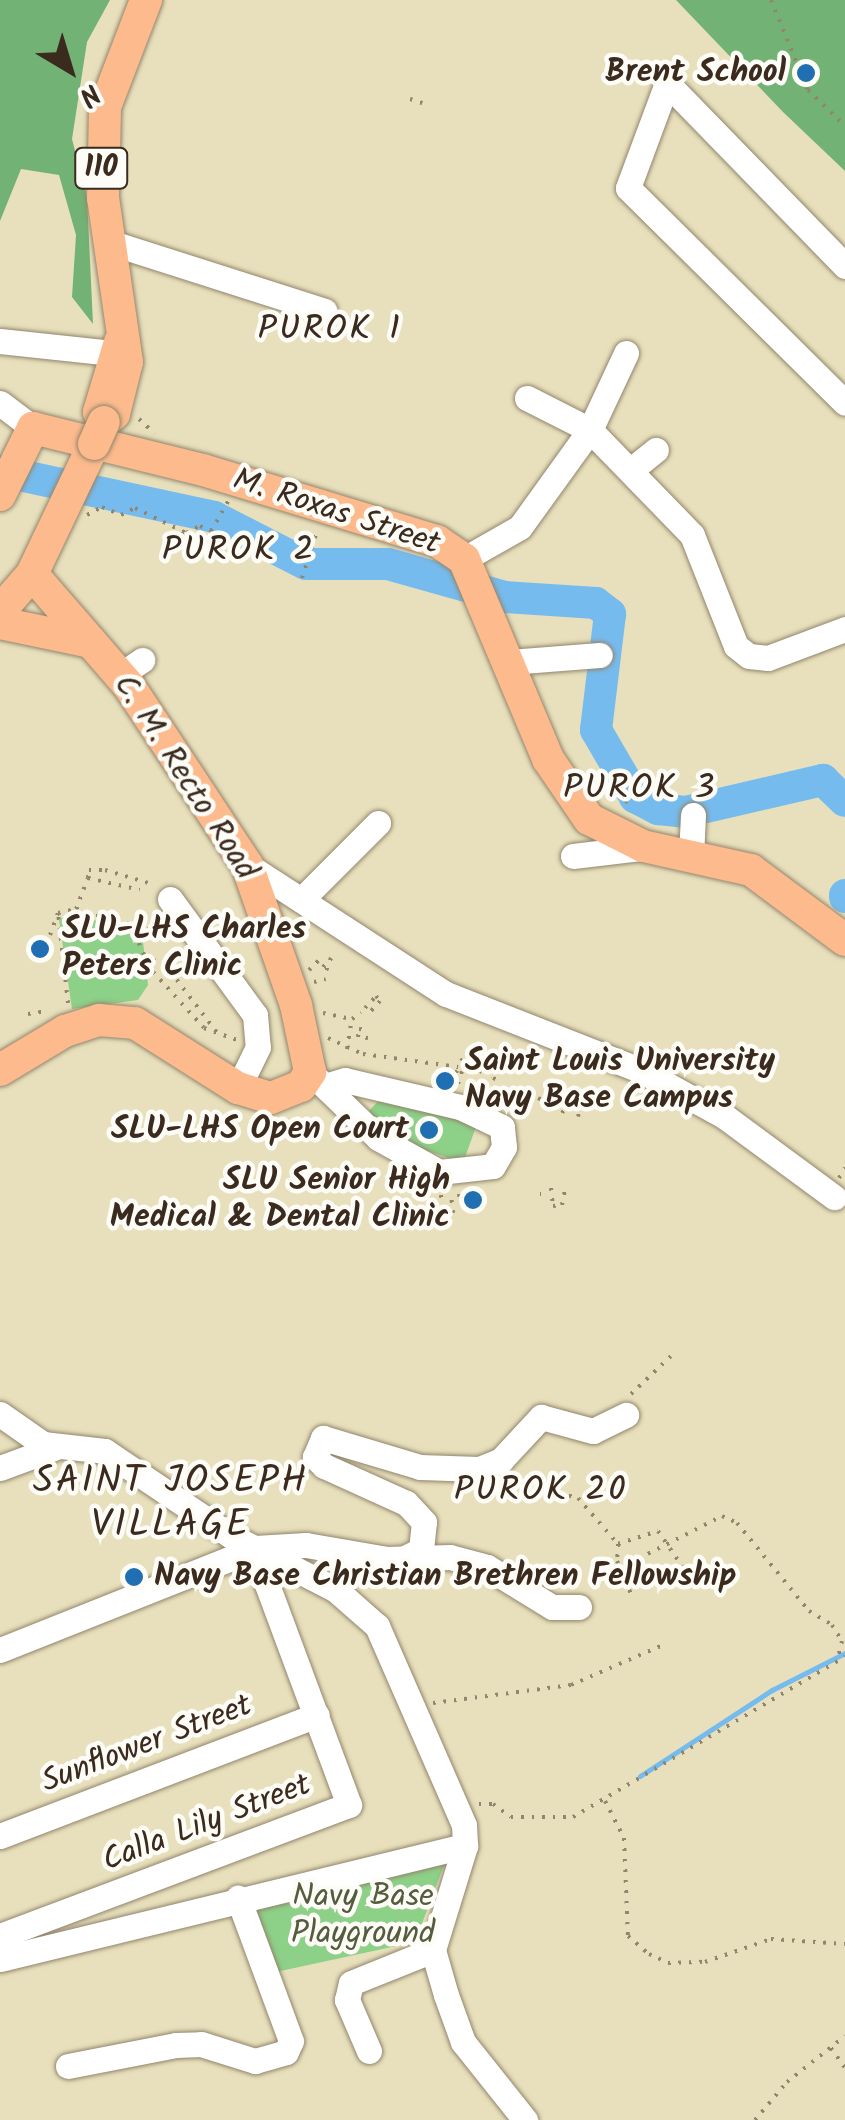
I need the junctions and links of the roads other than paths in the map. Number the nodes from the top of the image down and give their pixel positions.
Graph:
1 (146, 0) edge
2 (114, 244) junction
3 (845, 266) edge
4 (326, 311) dead end
5 (0, 341) edge
6 (116, 347) junction
7 (626, 352) dead end
8 (527, 398) dead end
9 (845, 403) edge
10 (0, 404) edge
11 (590, 430) junction
12 (27, 441) junction
13 (656, 450) dead end
14 (630, 470) junction
15 (0, 494) edge
16 (464, 559) junction
17 (32, 571) junction
18 (0, 611) edge
19 (0, 623) edge
20 (845, 629) edge
21 (92, 642) junction
22 (600, 655) dead end
23 (509, 662) junction
24 (693, 815) dead end
25 (378, 824) dead end
26 (648, 847) junction
27 (572, 856) dead end
28 (691, 856) junction
29 (247, 865) junction
30 (170, 899) road end
31 (301, 900) junction
32 (845, 940) edge
33 (0, 1070) edge
34 (320, 1079) junction
35 (238, 1088) junction
36 (834, 1198) dead end
37 (627, 1409) road end
38 (0, 1414) edge
39 (54, 1448) junction
40 (0, 1468) edge
41 (254, 1548) junction
42 (405, 1558) junction
43 (579, 1607) dead end
44 (0, 1650) edge
45 (317, 1715) junction
46 (0, 1836) edge
47 (465, 1846) junction
48 (238, 1898) junction
49 (0, 1936) edge
50 (433, 1950) junction
51 (0, 1959) edge
52 (369, 2052) dead end
53 (68, 2066) dead end
54 (525, 2120) edge

1 - 2 main road, 110
2 - 4 street
2 - 6 main road, 110
3 - 9 street
5 - 6 street
6 - 17 main road, 110, bridge
7 - 11 street
8 - 11 street
10 - 12 street, M. Roxas Street
11 - 14 street
11 - 16 street
12 - 15 main road
12 - 16 main road, M. Roxas Street
13 - 14 street
14 - 20 street
16 - 23 main road, M. Roxas Street
17 - 18 main road, 110
17 - 21 main road, C. M. Recto Road
19 - 21 main road
21 - 29 main road, C. M. Recto Road
22 - 23 street
23 - 26 main road, M. Roxas Street
24 - 28 street
25 - 31 street
26 - 27 street
26 - 28 main road, M. Roxas Street
28 - 32 main road, M. Roxas Street
29 - 31 street
29 - 34 main road, C. M. Recto Road
30 - 35 street
31 - 36 street
33 - 35 main road
34 - 34 street
34 - 35 main road
37 - 42 street
38 - 39 street
39 - 40 street
39 - 41 street
41 - 42 street
41 - 44 street
41 - 45 street, Calla Lily Street
41 - 47 street
42 - 43 street
45 - 46 street, Sunflower Street
45 - 49 street, Calla Lily Street
47 - 48 street
47 - 50 street
48 - 51 street
48 - 53 street
50 - 52 street
50 - 54 street

